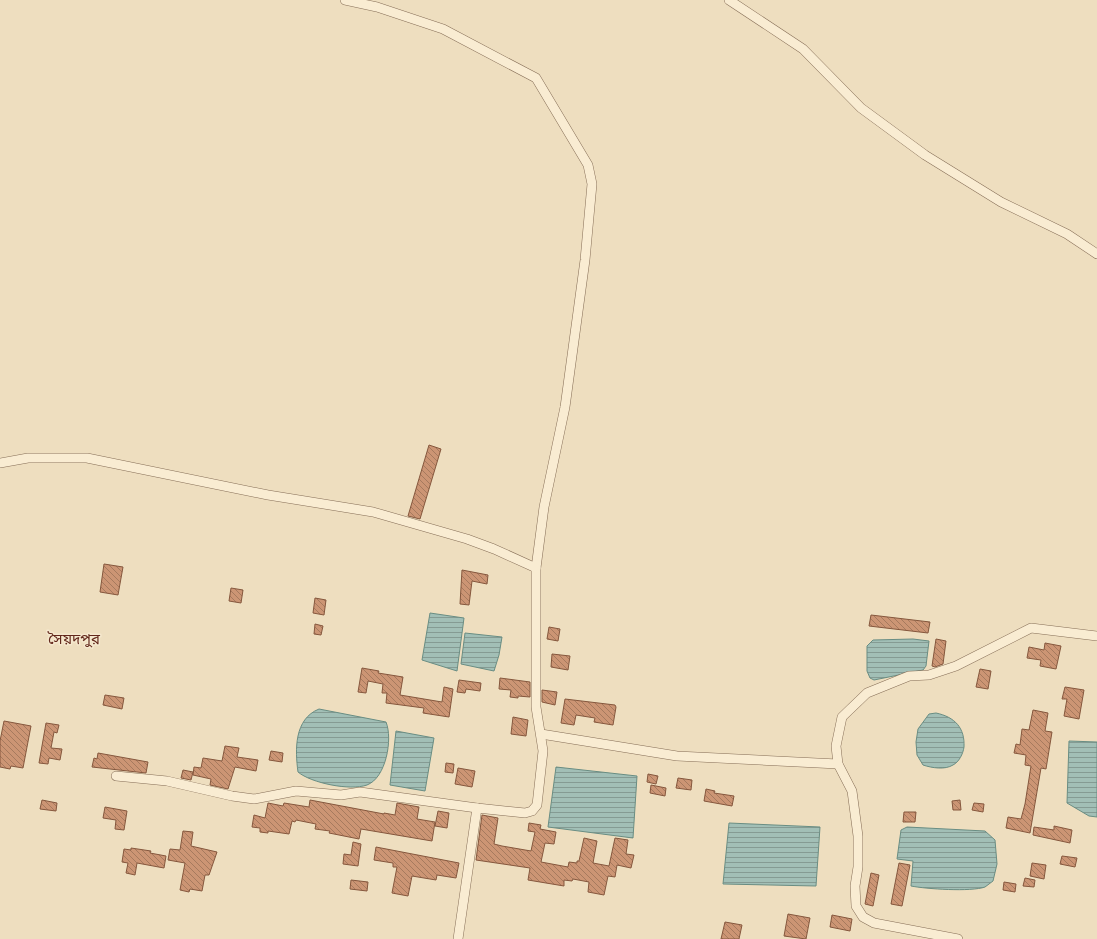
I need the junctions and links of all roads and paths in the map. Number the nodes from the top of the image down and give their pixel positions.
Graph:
1 (345, 0) edge
2 (729, 0) edge
3 (1097, 254) edge
4 (0, 463) edge
5 (536, 568) junction
6 (1097, 636) edge
7 (541, 734) junction
8 (838, 764) junction
9 (116, 776) dead end
10 (477, 808) junction
11 (458, 939) edge
12 (958, 939) edge

1 - 5 street
2 - 3 street
4 - 5 street
5 - 7 street
6 - 8 street
7 - 8 street
7 - 10 street
8 - 12 street
9 - 10 street
10 - 11 street

